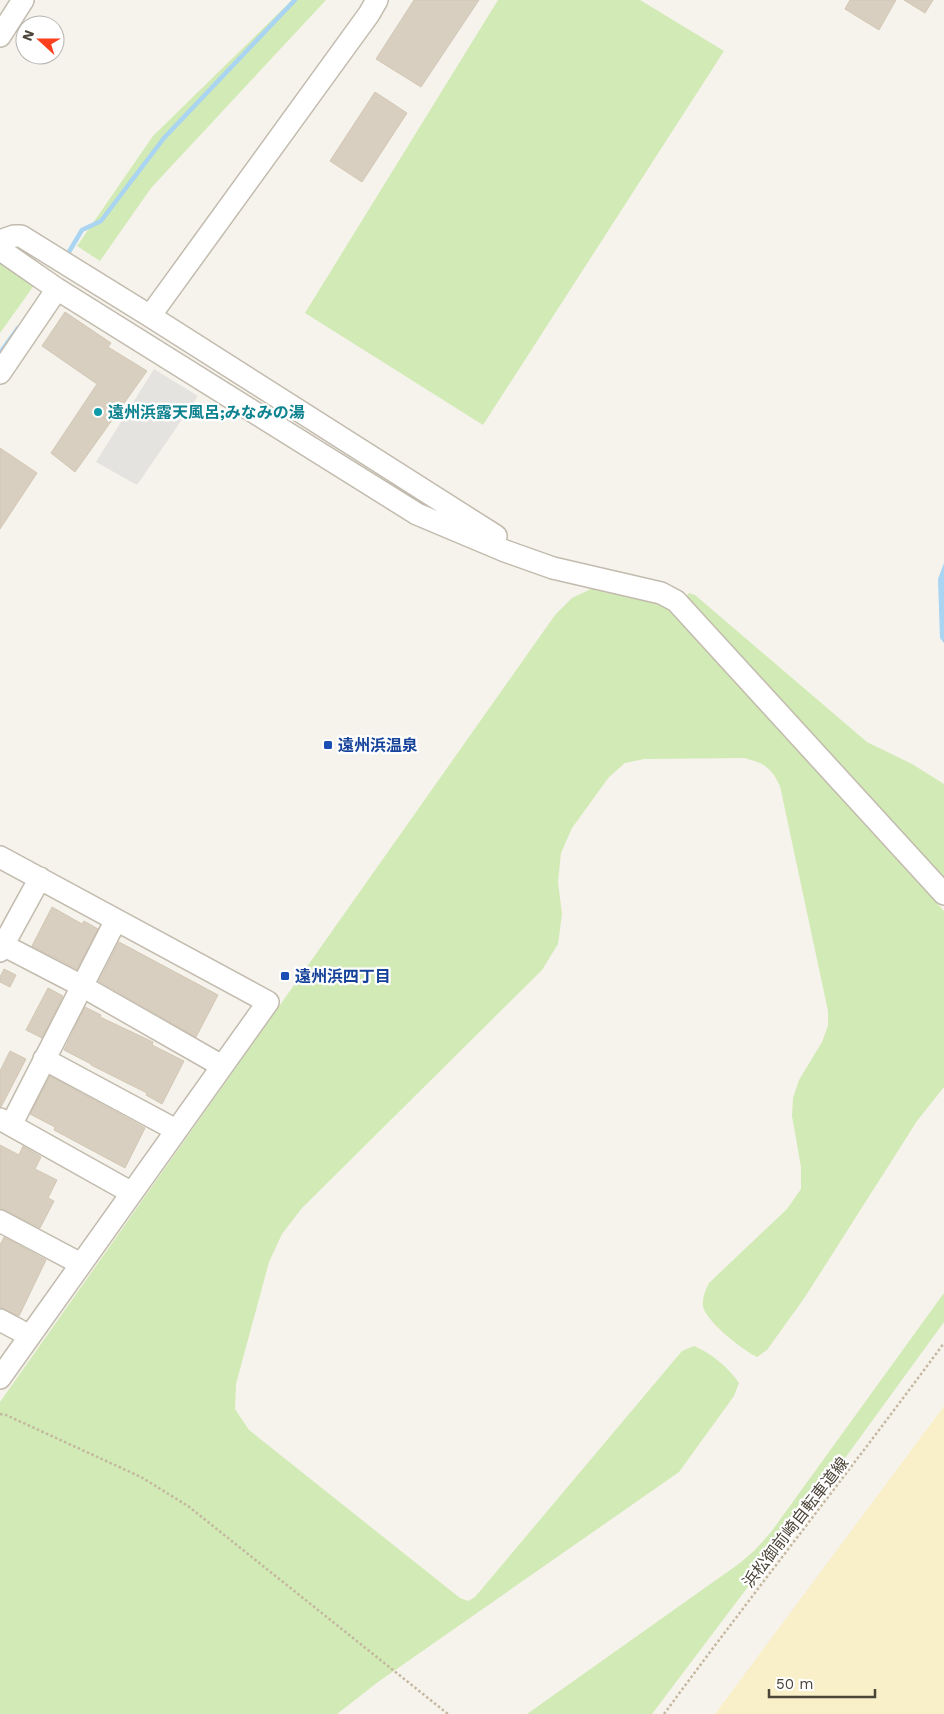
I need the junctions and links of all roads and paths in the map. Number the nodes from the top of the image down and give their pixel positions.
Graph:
1 (23, 0) edge
2 (377, 0) edge
3 (0, 36) edge
4 (0, 241) edge
5 (0, 248) edge
6 (58, 289) junction
7 (150, 316) junction
8 (0, 373) edge
9 (536, 562) junction
10 (0, 857) edge
11 (40, 878) junction
12 (944, 894) edge
13 (116, 920) junction
14 (2, 948) edge
15 (82, 986) junction
16 (44, 1059) junction
17 (222, 1066) junction
18 (5, 1122) edge
19 (176, 1130) junction
20 (132, 1193) junction
21 (0, 1221) edge
22 (81, 1264) junction
23 (0, 1320) edge
24 (30, 1336) junction
25 (944, 1343) edge
26 (0, 1378) edge
27 (0, 1414) edge
28 (448, 1714) edge
29 (664, 1714) edge

1 - 3 street
2 - 7 street
4 - 7 street
5 - 6 street
6 - 8 street
6 - 9 street
7 - 9 street
9 - 12 street
10 - 11 street
11 - 13 street
11 - 14 street
13 - 15 street
13 - 17 street
14 - 15 street
15 - 16 street
15 - 17 street
16 - 18 street
16 - 19 street
17 - 19 street
18 - 20 street
19 - 20 street
20 - 22 street
21 - 22 street
22 - 24 street
23 - 24 street
24 - 26 street
25 - 29 path, 浜松御前崎自転車道線
27 - 28 path

